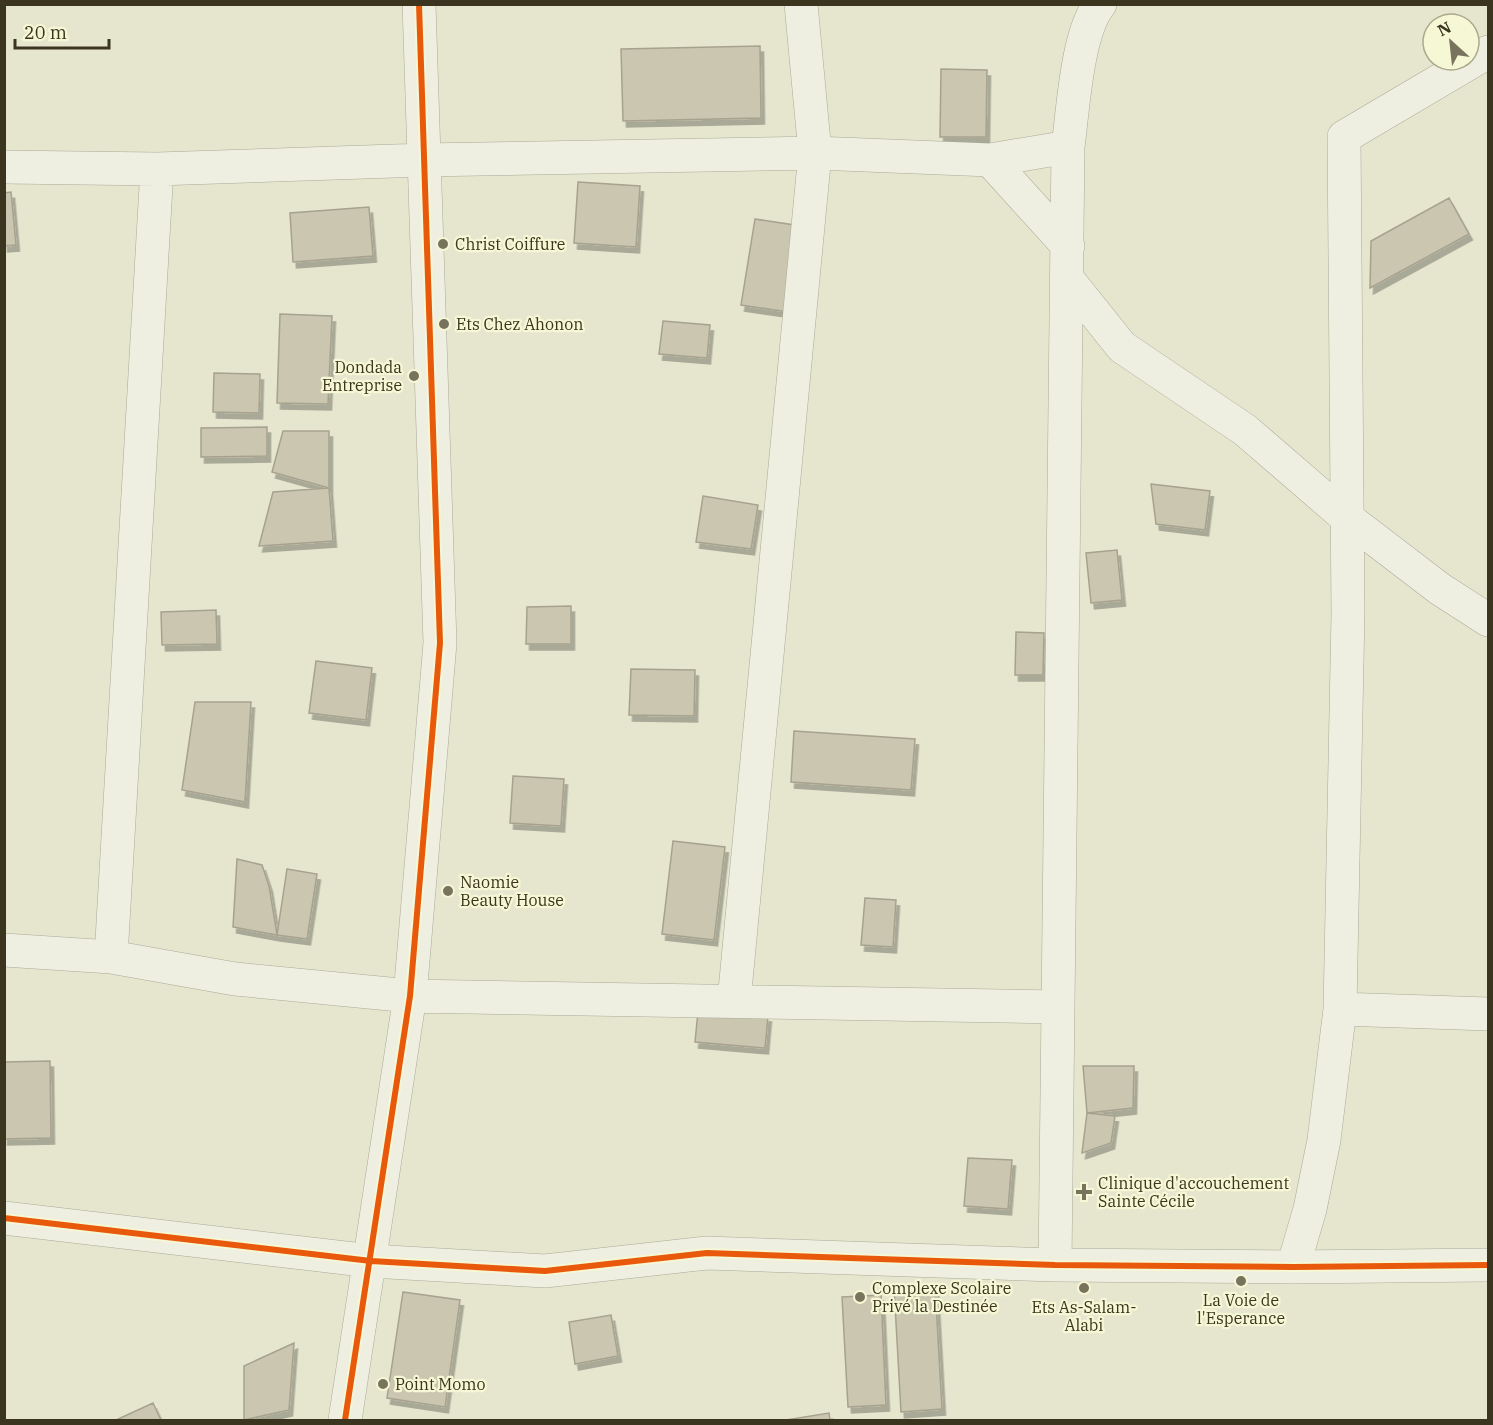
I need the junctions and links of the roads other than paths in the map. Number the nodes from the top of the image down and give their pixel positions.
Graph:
1 (419, 4) edge
2 (801, 4) edge
3 (1100, 4) edge
4 (1488, 52) edge
5 (1068, 147) junction
6 (815, 153) junction
7 (424, 160) junction
8 (990, 160) junction
9 (4, 167) edge
10 (157, 169) junction
11 (1067, 262) junction
12 (1122, 347) junction
13 (1066, 355) junction
14 (1347, 518) junction
15 (1488, 620) edge
16 (4, 950) edge
17 (111, 957) junction
18 (410, 996) junction
19 (735, 1001) junction
20 (1058, 1007) junction
21 (1340, 1009) junction
22 (1488, 1014) edge
23 (4, 1218) edge
24 (371, 1261) junction
25 (1055, 1264) junction
26 (1488, 1265) edge
27 (1293, 1267) junction
28 (345, 1420) edge

1 - 7 street
2 - 6 street
3 - 5 street
4 - 14 street
5 - 8 street
5 - 11 street
6 - 7 street
6 - 8 street
6 - 19 street
7 - 10 street
7 - 18 street
8 - 11 street
9 - 10 street
10 - 17 street
11 - 12 street
11 - 13 street
12 - 13 street
12 - 14 street
13 - 20 street
14 - 15 street
14 - 21 street
16 - 17 street
17 - 18 street
18 - 19 street
18 - 24 street
19 - 20 street
20 - 25 street
21 - 22 street
21 - 27 street
23 - 24 street
24 - 25 street
24 - 28 street
25 - 27 street
26 - 27 street

